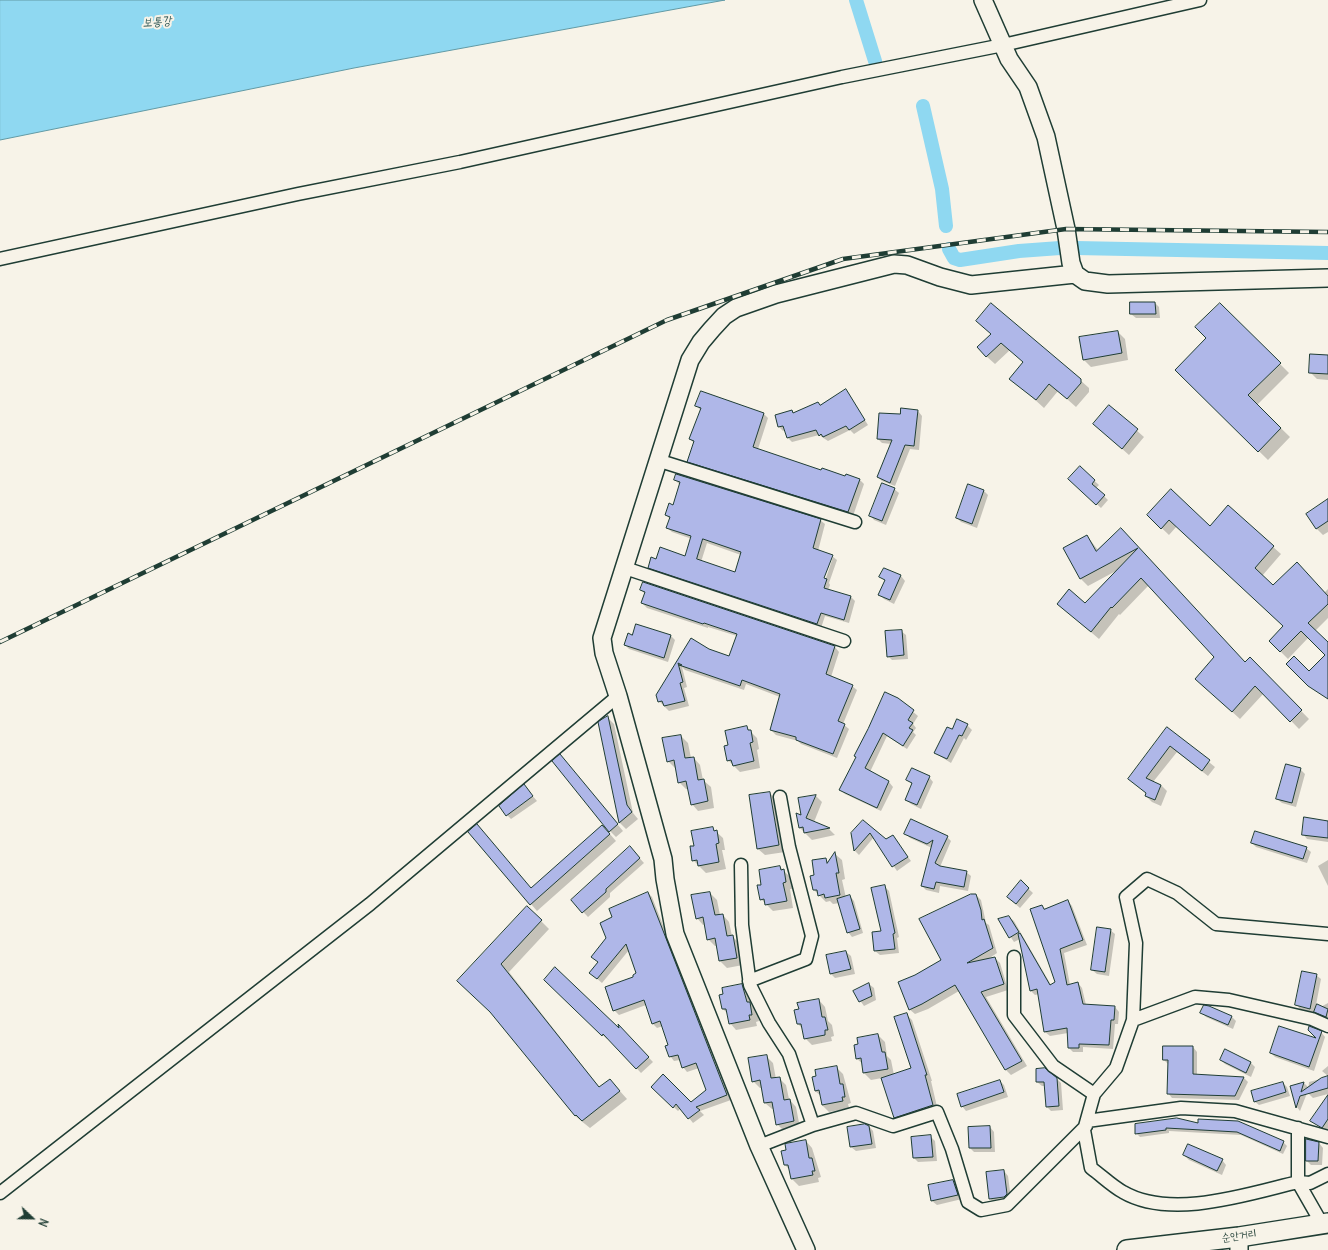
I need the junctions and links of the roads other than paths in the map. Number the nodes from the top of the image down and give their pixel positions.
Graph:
1 (983, 0) edge
2 (1200, 0) edge
3 (1003, 45) junction
4 (0, 259) edge
5 (1074, 274) junction
6 (1328, 278) edge
7 (657, 460) junction
8 (855, 522) dead end
9 (625, 568) junction
10 (844, 641) dead end
11 (618, 696) junction
12 (780, 797) dead end
13 (741, 865) dead end
14 (1328, 934) edge
15 (1014, 957) dead end
16 (749, 981) junction
17 (1133, 1020) junction
18 (1328, 1026) edge
19 (1094, 1094) junction
20 (1086, 1123) junction
21 (813, 1124) junction
22 (1298, 1128) junction
23 (1328, 1137) edge
24 (759, 1146) junction
25 (1328, 1174) edge
26 (1298, 1182) junction
27 (0, 1193) edge
28 (1325, 1223) edge
29 (1239, 1243) edge
30 (806, 1250) edge
31 (1127, 1250) edge

1 - 3 street
2 - 3 street
3 - 4 street
3 - 5 street
5 - 6 street
5 - 7 street
7 - 8 street
7 - 9 street
9 - 10 street
9 - 11 street
11 - 24 street
11 - 27 street
12 - 16 street
13 - 16 street
14 - 17 street
15 - 19 street
16 - 21 street
17 - 18 street
17 - 19 street
19 - 20 street
20 - 21 street
20 - 22 street
20 - 26 street
21 - 24 street
22 - 23 street
22 - 26 street
24 - 30 street
25 - 26 street
26 - 28 street
28 - 29 main road, 순안거리
29 - 31 main road, 순안거리

